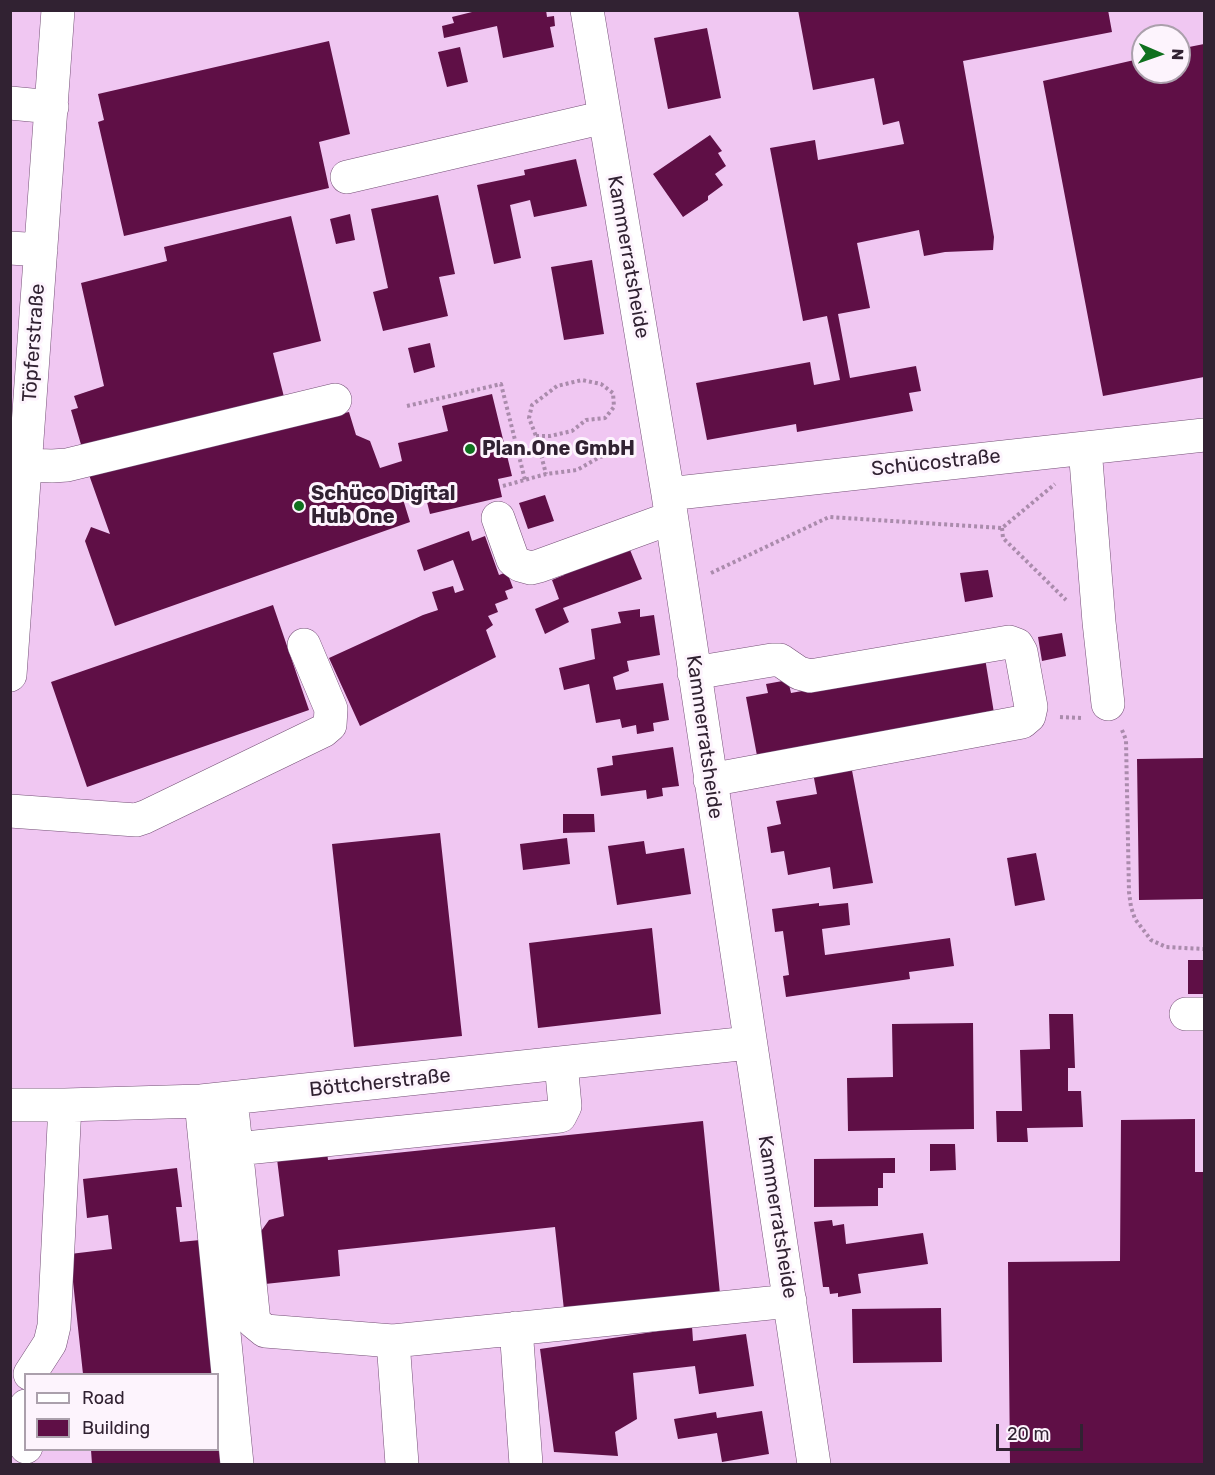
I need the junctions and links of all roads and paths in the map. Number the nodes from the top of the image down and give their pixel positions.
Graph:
1 (58, 10) edge
2 (587, 10) edge
3 (10, 103) edge
4 (52, 107) junction
5 (605, 117) junction
6 (347, 177) dead end
7 (26, 249) edge
8 (335, 400) dead end
9 (407, 406) dead end
10 (1204, 435) edge
11 (536, 436) junction
12 (659, 442) junction
13 (1072, 449) junction
14 (26, 465) junction
15 (546, 474) junction
16 (525, 480) junction
17 (499, 503) joint
18 (670, 506) junction
19 (1002, 528) junction
20 (680, 578) junction
21 (14, 580) edge
22 (1099, 622) junction
23 (304, 645) dead end
24 (694, 673) junction
25 (10, 675) edge
26 (1108, 704) joint
27 (710, 780) junction
28 (10, 811) edge
29 (1204, 949) edge
30 (749, 1043) junction
31 (561, 1064) junction
32 (216, 1100) junction
33 (10, 1104) edge
34 (65, 1105) junction
35 (236, 1149) junction
36 (790, 1301) junction
37 (516, 1328) junction
38 (393, 1341) junction
39 (31, 1373) edge
40 (237, 1464) edge
41 (402, 1464) edge
42 (526, 1464) edge
43 (814, 1464) edge

1 - 4 street, Töpferstraße
2 - 5 street, Kammerratsheide
3 - 4 street
4 - 7 street, Töpferstraße
5 - 6 street
5 - 12 street, Kammerratsheide
7 - 14 street, Töpferstraße
8 - 14 street
9 - 16 path
10 - 13 street, Schücostraße
11 - 11 path
11 - 15 path
12 - 15 path
12 - 18 street, Kammerratsheide
13 - 18 street, Schücostraße
13 - 19 path
13 - 22 street
14 - 21 street, Töpferstraße
15 - 16 path
16 - 17 path
17 - 18 street, Schücostraße
18 - 20 street, Kammerratsheide
19 - 20 path
19 - 22 path
20 - 24 street, Kammerratsheide
21 - 25 street, Töpferstraße
22 - 26 street
23 - 28 street
24 - 27 street, Kammerratsheide
24 - 27 street
26 - 29 path
27 - 30 street, Kammerratsheide
30 - 31 street, Böttcherstraße
30 - 36 street, Kammerratsheide
31 - 32 street, Böttcherstraße
31 - 35 street
32 - 34 street, Böttcherstraße
32 - 35 street
32 - 40 street
33 - 34 street, Böttcherstraße
34 - 39 street
35 - 38 street
36 - 37 street
36 - 43 street, Kammerratsheide
37 - 38 street
37 - 42 street
38 - 41 street

